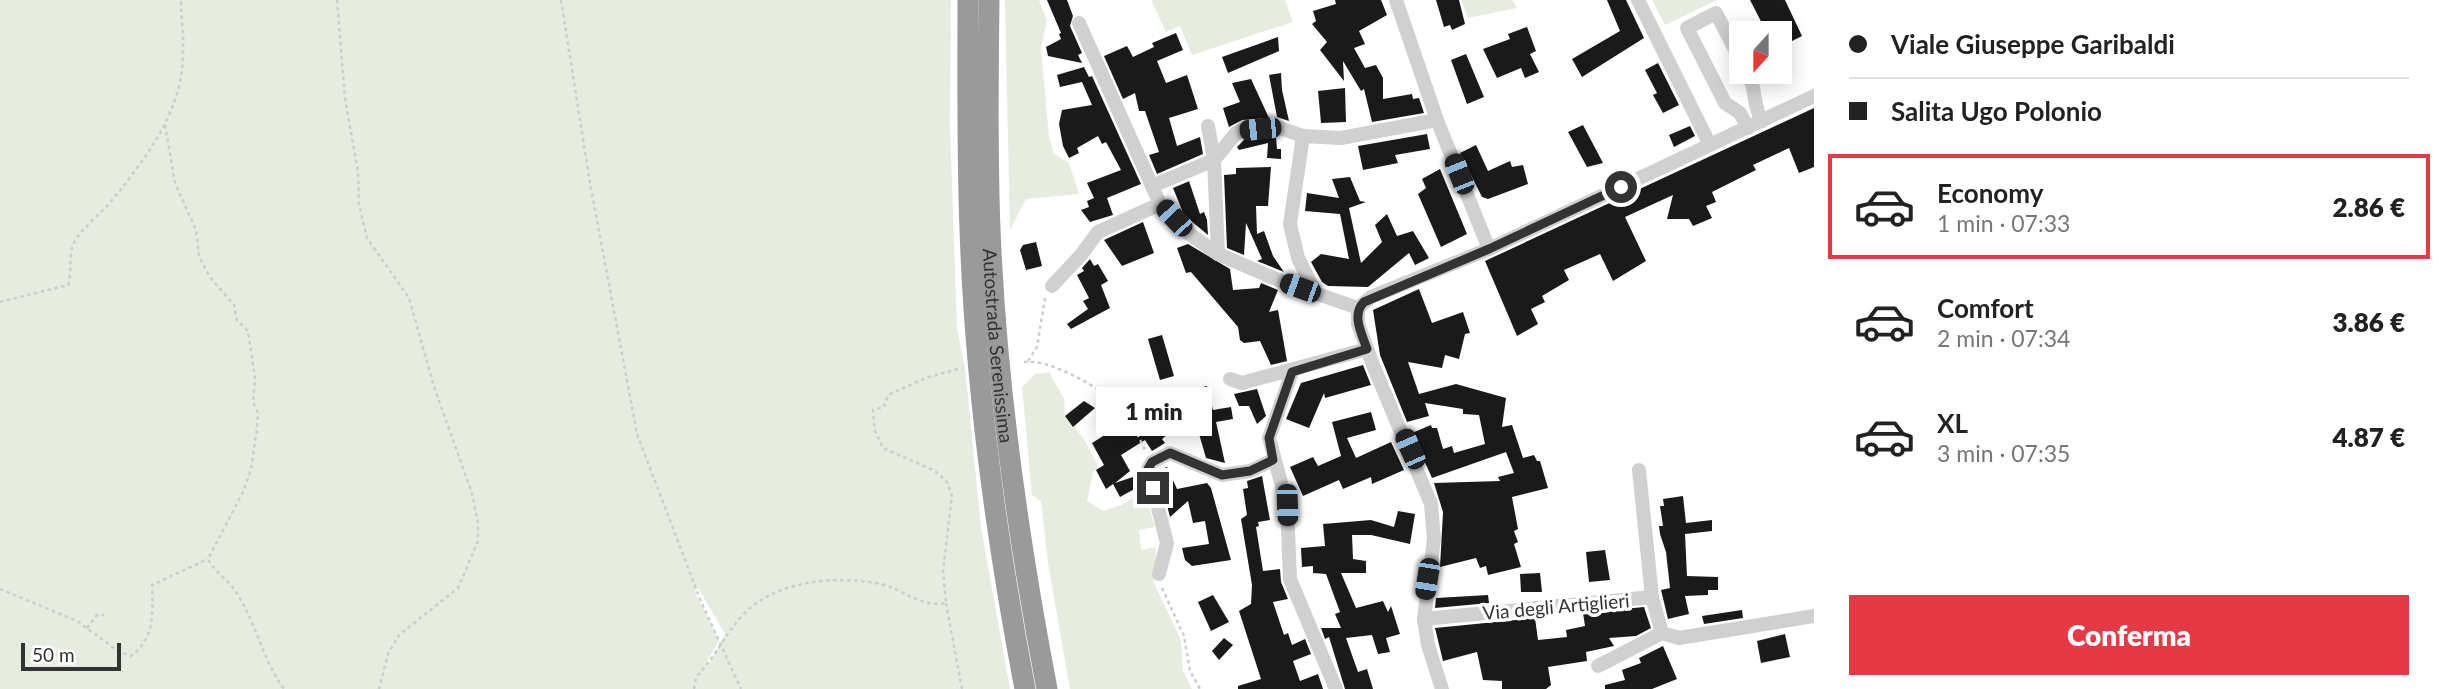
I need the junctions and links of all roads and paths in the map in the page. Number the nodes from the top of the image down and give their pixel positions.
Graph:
1 (181, 0) edge
2 (337, 0) edge
3 (561, 0) edge
4 (968, 0) edge
5 (989, 0) edge
6 (1396, 0) edge
7 (1639, 0) edge
8 (1079, 23) dead end
9 (1729, 38) edge
10 (1754, 84) edge
11 (1814, 96) edge
12 (1437, 120) junction
13 (1762, 121) junction
14 (165, 125) junction
15 (1208, 126) dead end
16 (1748, 128) junction
17 (1303, 136) junction
18 (1710, 145) junction
19 (1214, 160) junction
20 (1152, 187) junction
21 (1160, 204) junction
22 (1489, 249) junction
23 (1218, 254) junction
24 (1052, 286) joint
25 (1320, 296) junction
26 (0, 302) edge
27 (1358, 307) junction
28 (1367, 349) junction
29 (965, 367) dead end
30 (1292, 372) junction
31 (1230, 379) dead end
32 (1273, 460) junction
33 (1152, 462) junction
34 (1639, 470) dead end
35 (208, 559) junction
36 (1159, 574) joint
37 (0, 589) edge
38 (1652, 597) junction
39 (946, 603) junction
40 (104, 615) dead end
41 (1814, 616) edge
42 (1424, 619) junction
43 (87, 628) junction
44 (1662, 633) junction
45 (721, 640) junction
46 (1598, 666) dead end
47 (284, 689) edge
48 (379, 689) edge
49 (694, 689) edge
50 (741, 689) edge
51 (962, 689) edge
52 (1026, 689) edge
53 (1047, 689) edge
54 (1200, 689) edge
55 (1336, 689) edge
56 (1442, 689) edge

1 - 14 path
2 - 48 path
3 - 45 path
4 - 52 highway, Autostrada Serenissima
5 - 53 highway, Autostrada Serenissima
6 - 12 street
7 - 18 street
8 - 20 street
9 - 16 street
10 - 13 street
11 - 13 street
12 - 17 street
12 - 22 street
13 - 16 street
14 - 26 path
14 - 35 path
15 - 19 street
16 - 18 street
17 - 19 street
17 - 25 street
18 - 22 street
19 - 20 street
19 - 23 street
20 - 21 street
21 - 23 street
21 - 24 street
22 - 27 street
23 - 25 street
24 - 33 path
25 - 27 street
27 - 28 street
28 - 30 street
28 - 42 street
29 - 39 path
30 - 31 street
30 - 32 street
32 - 33 street
32 - 55 street
33 - 36 street
34 - 38 street
35 - 43 path
35 - 47 path
36 - 54 path
37 - 43 path
38 - 42 street, Via degli Artiglieri
38 - 44 street, Via degli Artiglieri
39 - 45 path
39 - 51 path
40 - 43 path
41 - 44 street
42 - 56 street
44 - 46 street
45 - 49 path
45 - 50 path

